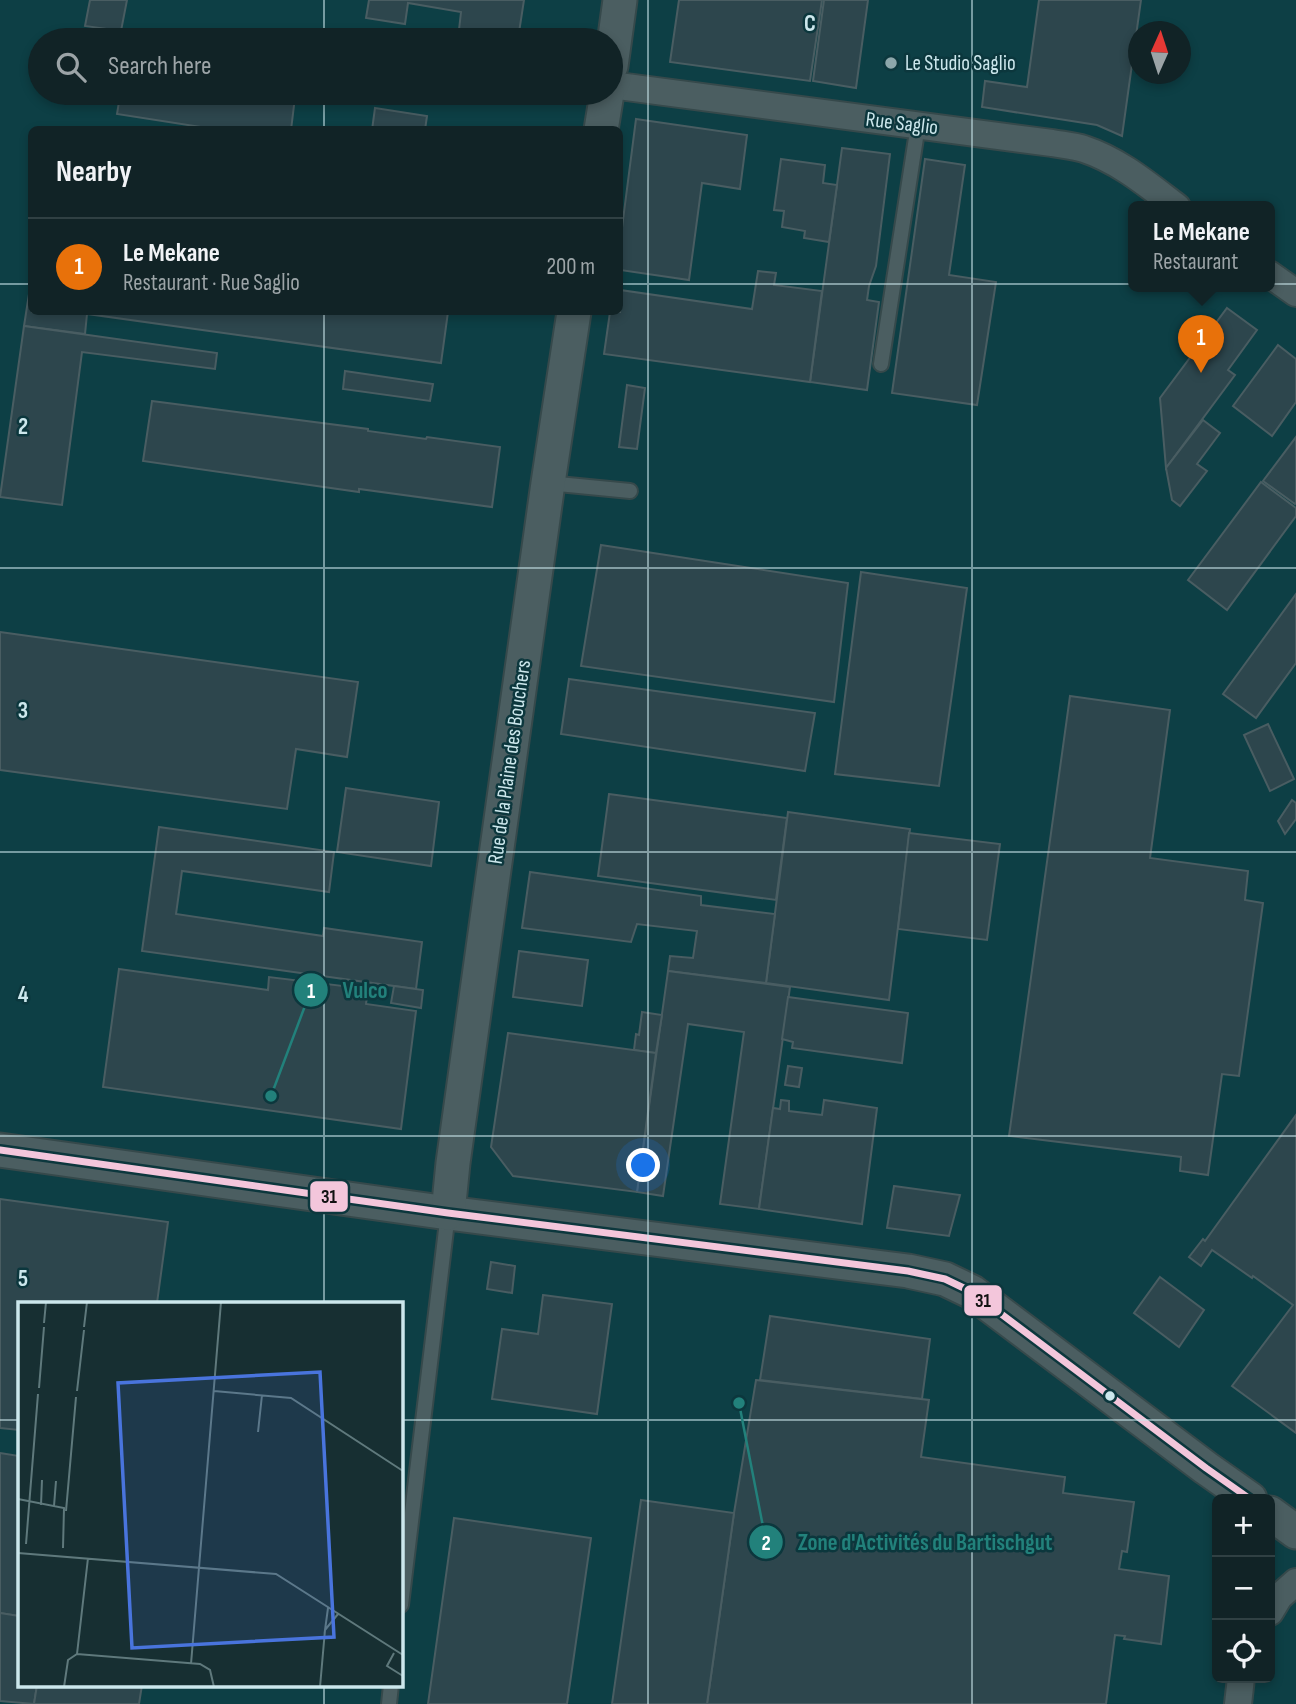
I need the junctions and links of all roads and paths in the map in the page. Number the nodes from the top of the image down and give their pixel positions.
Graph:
1 (620, 0) edge
2 (616, 28) edge
3 (623, 87) edge
4 (605, 105) edge
5 (918, 125) junction
6 (602, 126) edge
7 (1169, 201) edge
8 (1275, 278) edge
9 (1296, 293) edge
10 (574, 315) edge
11 (881, 364) dead end
12 (548, 483) junction
13 (630, 491) dead end
14 (0, 1150) edge
15 (448, 1213) junction
16 (1244, 1494) edge
17 (1275, 1517) edge
18 (1296, 1532) edge
19 (1296, 1582) edge
20 (402, 1597) edge
21 (1275, 1604) edge
22 (1240, 1683) edge
23 (391, 1686) edge
24 (389, 1704) edge
25 (1238, 1704) edge

1 - 2 street
3 - 5 street, Rue Saglio
4 - 6 street
5 - 7 street, Rue Saglio
5 - 11 lane
8 - 9 street
10 - 12 street, Rue de la Plaine des Bouchers
12 - 13 lane
12 - 15 street, Rue de la Plaine des Bouchers
14 - 15 street
15 - 16 street
15 - 20 lane
17 - 18 street
19 - 21 street
22 - 25 street
23 - 24 lane

